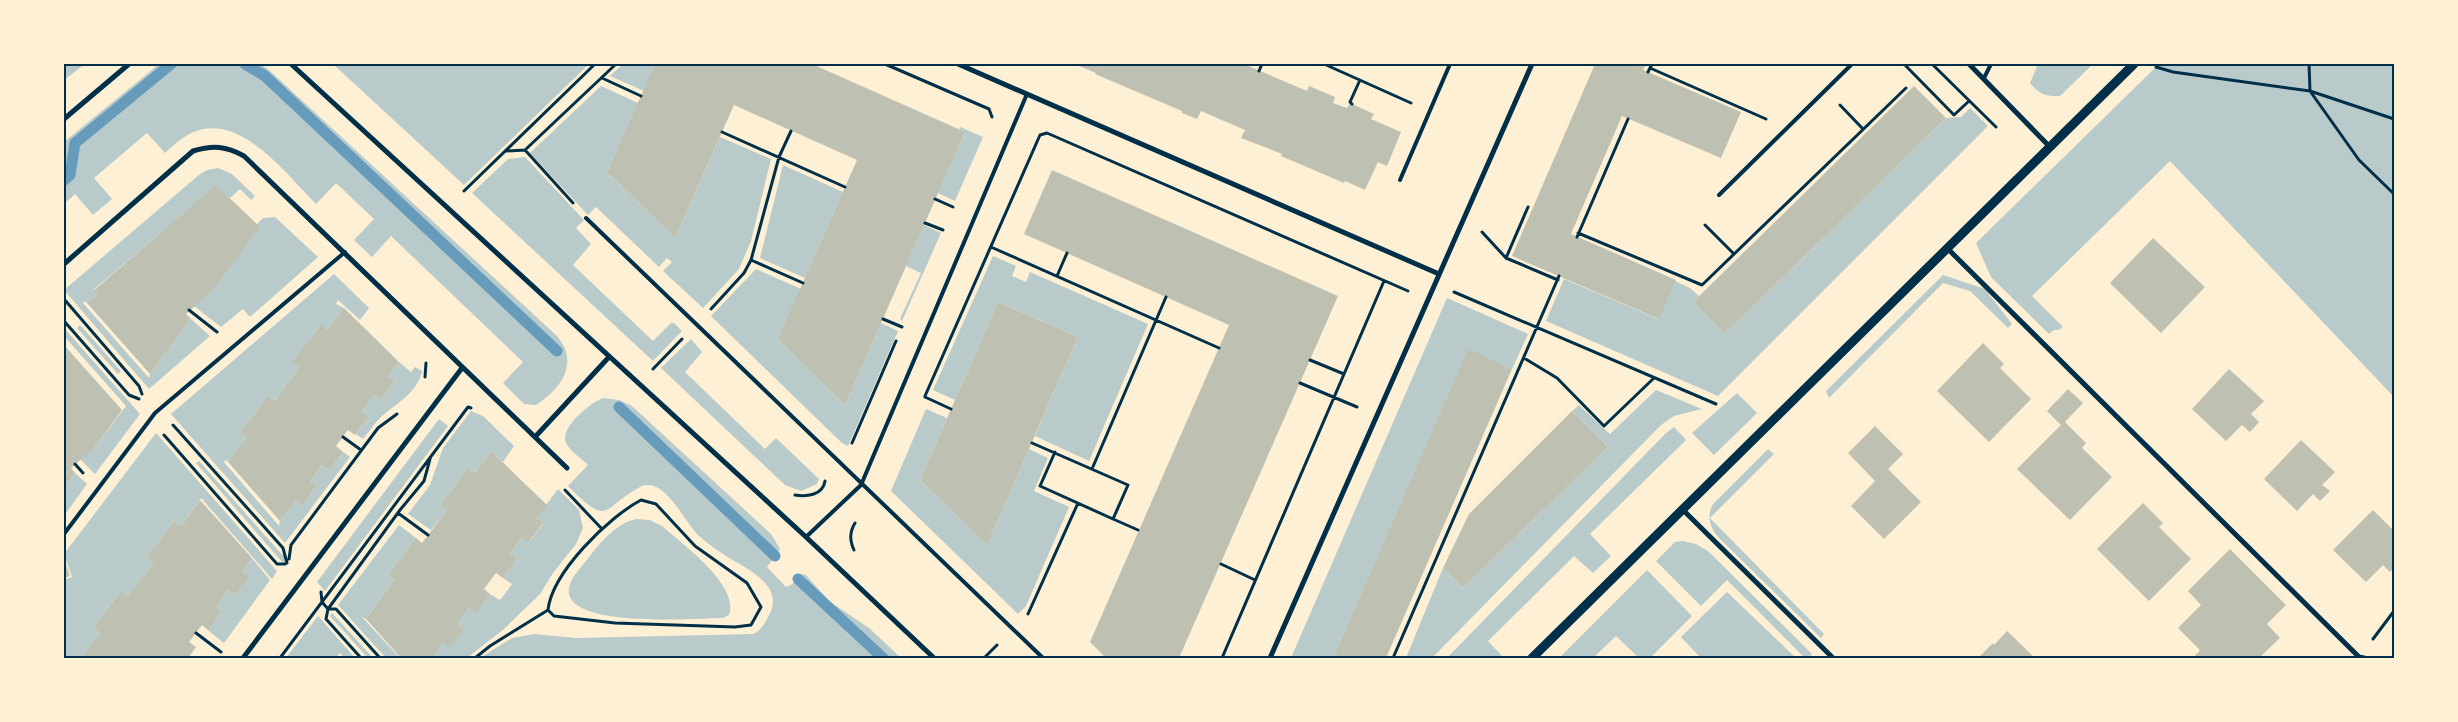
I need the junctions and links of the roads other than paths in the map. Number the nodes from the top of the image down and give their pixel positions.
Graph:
1 (129, 64) edge
2 (291, 64) edge
3 (958, 64) edge
4 (1450, 64) edge
5 (1532, 64) edge
6 (1852, 64) edge
7 (1969, 64) edge
8 (1991, 64) edge
9 (2134, 64) edge
10 (1984, 78) junction
11 (1027, 94) junction
12 (64, 119) edge
13 (2050, 147) junction
14 (1400, 180) dead end
15 (1719, 195) dead end
16 (586, 218) road end
17 (1948, 249) junction
18 (344, 252) junction
19 (64, 264) edge
20 (1440, 274) junction
21 (609, 357) junction
22 (462, 368) junction
23 (534, 437) junction
24 (567, 468) dead end
25 (861, 485) junction
26 (1682, 509) junction
27 (64, 534) edge
28 (806, 537) junction
29 (243, 658) edge
30 (934, 658) edge
31 (1043, 658) edge
32 (1270, 658) edge
33 (1532, 658) edge
34 (1833, 658) edge
35 (2361, 658) edge

1 - 12 street
2 - 21 street
3 - 11 street
4 - 14 lane
5 - 20 street
6 - 15 lane
7 - 10 street
8 - 10 lane
9 - 13 street
10 - 13 street
11 - 20 street
11 - 25 lane
13 - 17 street
16 - 25 lane
17 - 26 street
17 - 35 street
18 - 19 street
18 - 22 street
18 - 27 lane
20 - 32 street
21 - 23 street
21 - 28 street
22 - 23 street
22 - 29 street
23 - 24 street
25 - 28 lane
25 - 31 lane
26 - 33 street
26 - 34 street
28 - 30 street

